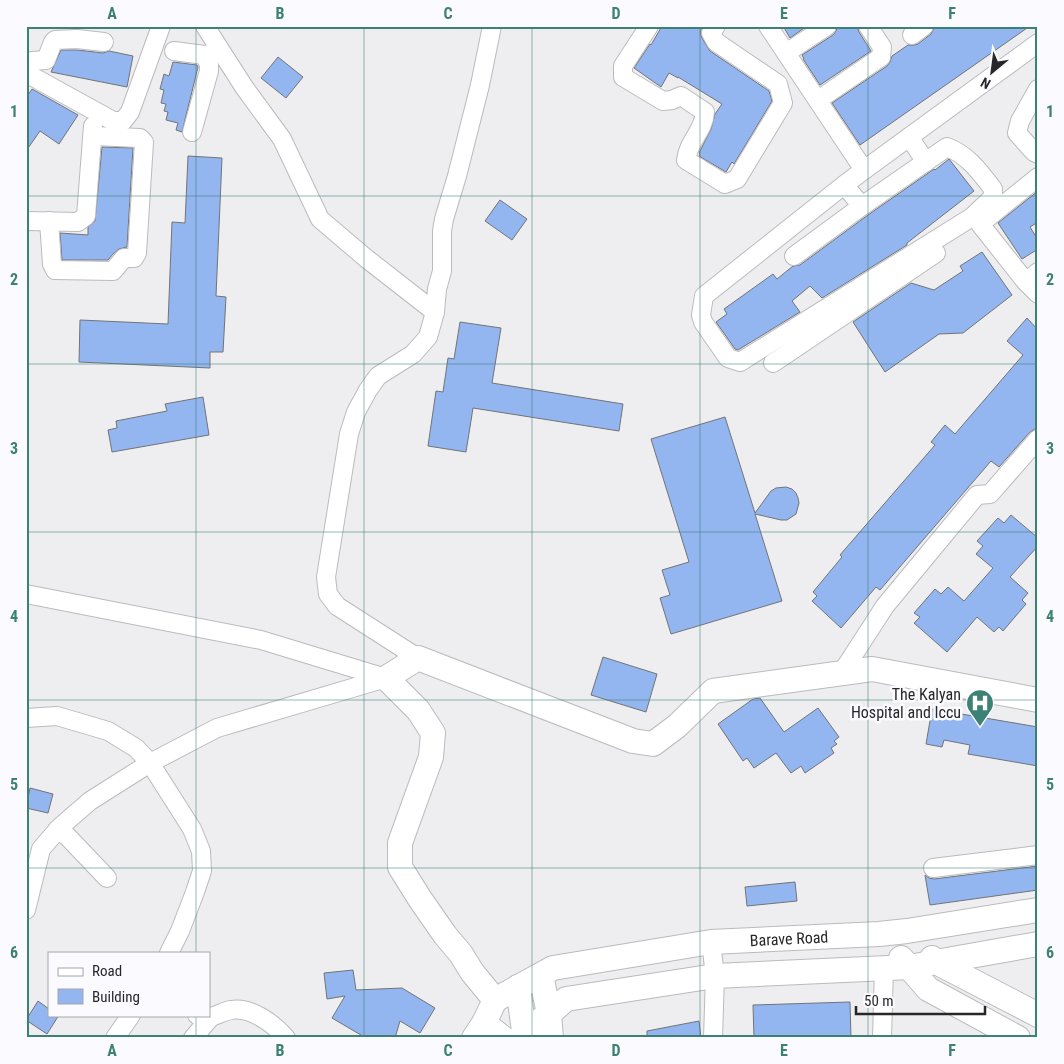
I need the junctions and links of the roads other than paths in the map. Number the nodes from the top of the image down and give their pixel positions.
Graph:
1 (161, 26) edge
2 (205, 26) edge
3 (492, 26) edge
4 (649, 26) edge
5 (716, 26) edge
6 (768, 26) edge
7 (827, 26) edge
8 (868, 26) edge
9 (104, 42) dead end
10 (1038, 43) edge
11 (174, 51) dead end
12 (212, 53) junction
13 (786, 53) junction
14 (26, 63) edge
15 (26, 73) edge
16 (1038, 90) edge
17 (818, 100) junction
18 (94, 110) junction
19 (192, 132) dead end
20 (92, 136) junction
21 (909, 137) junction
22 (1038, 154) edge
23 (926, 162) junction
24 (864, 170) junction
25 (1038, 177) edge
26 (844, 185) junction
27 (862, 206) junction
28 (26, 220) edge
29 (49, 221) junction
30 (980, 224) junction
31 (794, 256) dead end
32 (1034, 283) edge
33 (435, 312) junction
34 (773, 363) dead end
35 (1038, 439) edge
36 (26, 594) edge
37 (418, 658) junction
38 (841, 674) junction
39 (386, 678) junction
40 (1038, 700) edge
41 (26, 718) edge
42 (150, 763) junction
43 (57, 830) junction
44 (1038, 855) edge
45 (933, 868) dead end
46 (108, 878) dead end
47 (26, 910) edge
48 (1038, 910) edge
49 (907, 931) junction
50 (879, 934) junction
51 (711, 942) junction
52 (1038, 944) edge
53 (170, 952) edge
54 (936, 962) junction
55 (910, 967) junction
56 (884, 968) junction
57 (541, 975) junction
58 (714, 976) junction
59 (518, 987) junction
60 (496, 1000) junction
61 (548, 1014) junction
62 (210, 1015) edge
63 (1038, 1015) edge
64 (130, 1016) edge
65 (204, 1016) edge
66 (479, 1030) edge
67 (518, 1036) edge
68 (116, 1037) edge
69 (193, 1038) edge
70 (286, 1038) edge
71 (550, 1038) edge
72 (713, 1038) edge
73 (882, 1038) edge
74 (1018, 1038) edge

1 - 18 street
2 - 12 street
3 - 33 street
4 - 5 street
6 - 13 street
7 - 13 street
8 - 17 street
9 - 14 street
10 - 21 street
11 - 12 street
12 - 19 street
12 - 33 street
13 - 17 street
15 - 18 street
16 - 22 street
17 - 24 street
18 - 20 street
20 - 29 street
20 - 29 street
21 - 23 street
21 - 24 street
23 - 26 street
23 - 27 street
24 - 26 street
25 - 30 street
26 - 27 street
27 - 31 street
28 - 29 street
30 - 32 street
30 - 34 street
33 - 37 street
35 - 38 street
36 - 39 street
37 - 38 street
37 - 39 street
38 - 40 street
39 - 42 street
39 - 60 street
41 - 42 street
42 - 43 street
42 - 53 street
43 - 46 street
43 - 47 street
44 - 45 street
48 - 49 street, Barave Road
49 - 50 street, Barave Road
49 - 54 street
50 - 51 street, Barave Road
50 - 55 street
51 - 57 street, Barave Road
51 - 58 street
52 - 54 street, Barave Road
54 - 55 street, Barave Road
54 - 63 street
55 - 56 street, Barave Road
55 - 74 street
56 - 58 street, Barave Road
56 - 73 street
57 - 59 street, Barave Road
57 - 61 street
58 - 61 street, Barave Road
58 - 72 street
59 - 60 street, Barave Road
59 - 67 street
60 - 66 street
61 - 67 street, Barave Road
61 - 71 street
62 - 70 street
64 - 68 street
65 - 69 street
66 - 67 street

